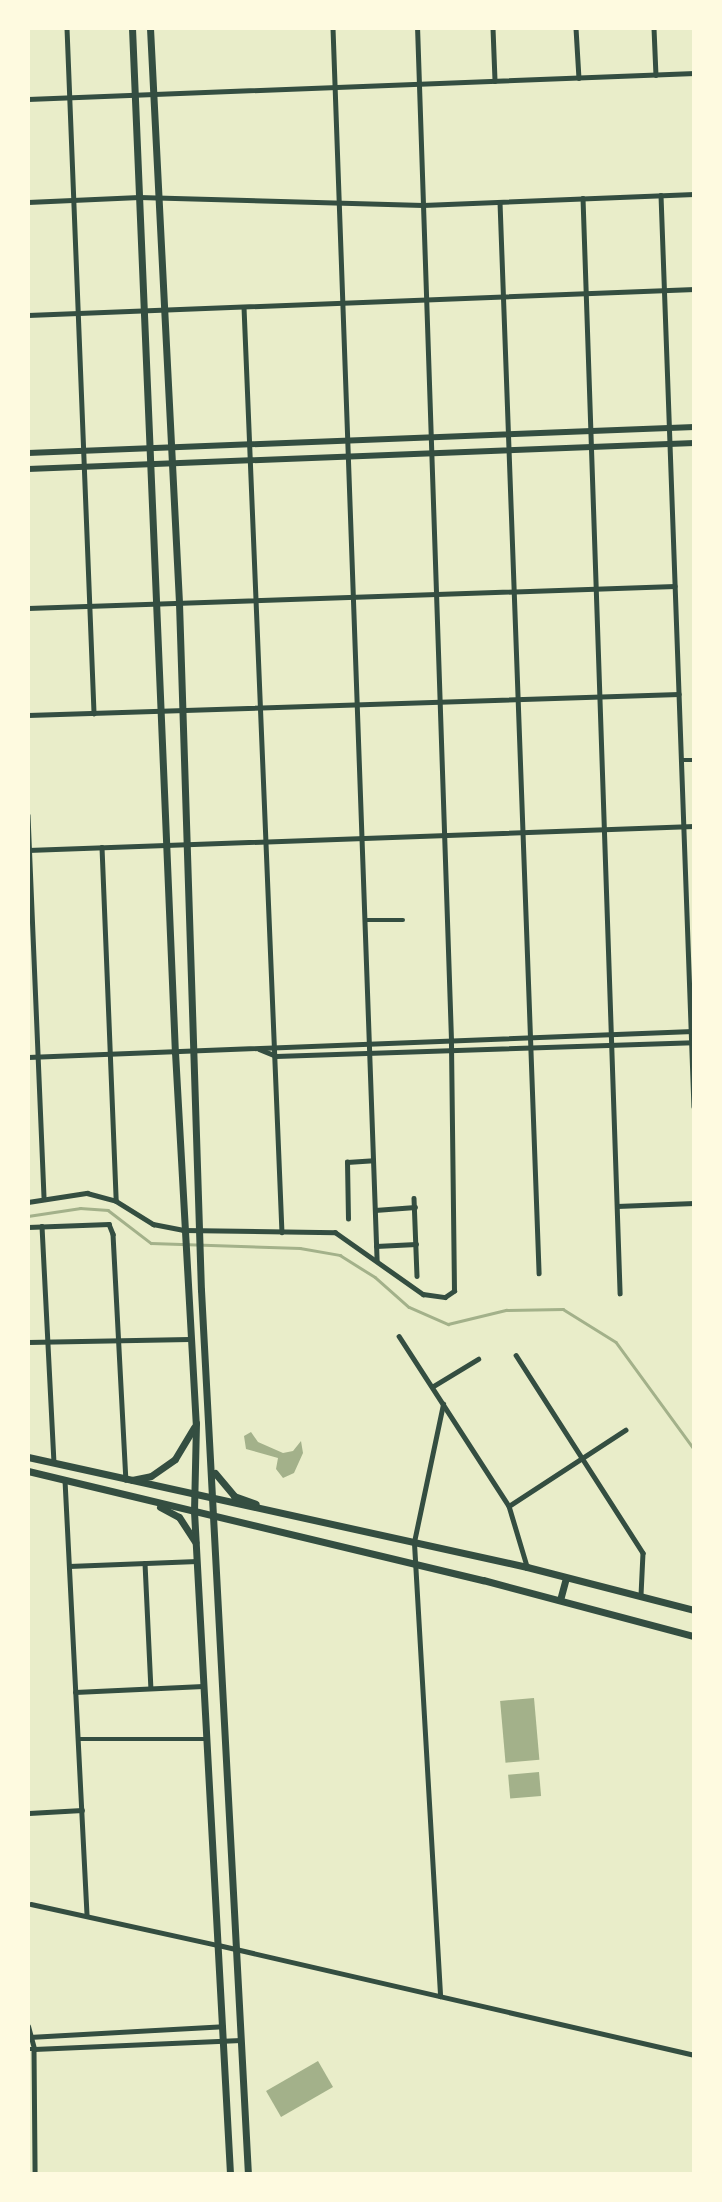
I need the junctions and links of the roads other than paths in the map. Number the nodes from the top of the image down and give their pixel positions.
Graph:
1 (67, 28) edge
2 (132, 28) edge
3 (150, 28) edge
4 (333, 28) edge
5 (417, 28) edge
6 (493, 28) edge
7 (576, 28) edge
8 (654, 28) edge
9 (694, 73) edge
10 (656, 75) junction
11 (579, 78) junction
12 (495, 81) junction
13 (419, 84) junction
14 (335, 87) junction
15 (154, 94) junction
16 (136, 95) junction
17 (70, 97) junction
18 (28, 99) edge
19 (694, 194) edge
20 (661, 195) junction
21 (139, 197) junction
22 (159, 198) junction
23 (583, 198) junction
24 (74, 199) junction
25 (28, 202) edge
26 (339, 202) junction
27 (500, 202) junction
28 (423, 205) junction
29 (694, 289) edge
30 (664, 290) junction
31 (586, 293) junction
32 (503, 297) junction
33 (426, 300) junction
34 (343, 303) junction
35 (244, 307) junction
36 (145, 310) junction
37 (164, 310) junction
38 (78, 312) junction
39 (28, 315) edge
40 (694, 427) edge
41 (669, 428) junction
42 (591, 431) junction
43 (508, 434) junction
44 (431, 437) junction
45 (348, 440) junction
46 (694, 443) edge
47 (252, 444) junction
48 (670, 444) junction
49 (170, 447) junction
50 (592, 447) junction
51 (150, 448) junction
52 (509, 450) junction
53 (84, 451) junction
54 (28, 453) edge
55 (431, 453) junction
56 (348, 456) junction
57 (253, 460) junction
58 (170, 463) junction
59 (151, 464) junction
60 (84, 467) junction
61 (28, 469) edge
62 (675, 586) junction
63 (596, 589) junction
64 (514, 591) junction
65 (436, 594) junction
66 (353, 597) junction
67 (258, 600) junction
68 (158, 603) junction
69 (179, 603) junction
70 (90, 605) junction
71 (28, 608) edge
72 (679, 694) junction
73 (600, 697) junction
74 (518, 699) junction
75 (440, 702) junction
76 (357, 704) junction
77 (262, 708) junction
78 (183, 709) junction
79 (161, 710) junction
80 (94, 713) junction
81 (28, 715) edge
82 (681, 760) junction
83 (694, 760) edge
84 (28, 815) edge
85 (694, 826) edge
86 (684, 827) junction
87 (604, 829) junction
88 (523, 832) junction
89 (444, 834) junction
90 (362, 837) junction
91 (267, 840) junction
92 (188, 842) junction
93 (167, 844) junction
94 (102, 847) junction
95 (29, 850) edge
96 (365, 920) junction
97 (403, 920) dead end
98 (693, 1031) edge
99 (611, 1034) junction
100 (531, 1037) junction
101 (451, 1040) junction
102 (693, 1042) edge
103 (369, 1044) junction
104 (612, 1045) junction
105 (275, 1047) junction
106 (531, 1047) junction
107 (258, 1048) junction
108 (451, 1050) junction
109 (196, 1051) junction
110 (175, 1052) junction
111 (370, 1053) junction
112 (110, 1054) junction
113 (276, 1056) junction
114 (28, 1057) edge
115 (38, 1057) junction
116 (694, 1106) edge
117 (373, 1160) junction
118 (44, 1197) junction
119 (414, 1198) dead end
120 (116, 1201) junction
121 (28, 1202) edge
122 (694, 1203) edge
123 (617, 1206) junction
124 (415, 1207) junction
125 (375, 1210) junction
126 (348, 1219) dead end
127 (42, 1226) junction
128 (28, 1227) edge
129 (282, 1232) junction
130 (183, 1234) junction
131 (200, 1235) junction
132 (416, 1244) junction
133 (376, 1246) junction
134 (377, 1261) junction
135 (538, 1273) dead end
136 (417, 1276) dead end
137 (620, 1293) dead end
138 (399, 1336) dead end
139 (189, 1339) junction
140 (121, 1340) junction
141 (28, 1342) edge
142 (48, 1342) junction
143 (516, 1355) dead end
144 (478, 1359) dead end
145 (432, 1387) junction
146 (443, 1404) junction
147 (195, 1423) junction
148 (625, 1430) dead end
149 (28, 1457) edge
150 (582, 1458) junction
151 (54, 1463) junction
152 (213, 1467) junction
153 (28, 1471) edge
154 (65, 1480) junction
155 (128, 1481) junction
156 (194, 1494) junction
157 (212, 1499) junction
158 (140, 1500) junction
159 (509, 1506) junction
160 (194, 1511) junction
161 (280, 1514) junction
162 (212, 1515) junction
163 (196, 1543) junction
164 (414, 1543) junction
165 (197, 1561) junction
166 (145, 1563) junction
167 (415, 1563) junction
168 (69, 1566) junction
169 (527, 1567) junction
170 (566, 1578) junction
171 (641, 1597) junction
172 (560, 1600) junction
173 (694, 1611) edge
174 (694, 1636) edge
175 (220, 1668) junction
176 (202, 1670) junction
177 (203, 1686) junction
178 (151, 1688) junction
179 (75, 1692) junction
180 (78, 1739) junction
181 (206, 1739) junction
182 (210, 1807) junction
183 (228, 1807) junction
184 (82, 1810) junction
185 (29, 1813) edge
186 (31, 1904) dead end
187 (87, 1915) junction
188 (218, 1945) junction
189 (236, 1950) junction
190 (440, 1996) junction
191 (28, 2026) edge
192 (223, 2026) junction
193 (29, 2037) edge
194 (223, 2040) junction
195 (240, 2040) junction
196 (31, 2049) edge
197 (694, 2054) edge
198 (35, 2174) edge
199 (230, 2174) edge
200 (248, 2174) edge

1 - 17 street
2 - 16 main road
3 - 15 main road
4 - 14 street
5 - 13 street
6 - 12 street
7 - 11 street
8 - 10 street
9 - 10 street
10 - 11 street
11 - 12 street
12 - 13 street
13 - 14 street
13 - 28 street
14 - 15 street
14 - 26 street
15 - 16 street
15 - 22 main road
16 - 17 street
16 - 21 main road
17 - 18 street
17 - 24 street
19 - 20 street
20 - 23 street
20 - 30 street
21 - 22 street
21 - 24 street
21 - 36 main road
22 - 26 street
22 - 37 main road
23 - 27 street
23 - 31 street
24 - 25 street
24 - 38 street
26 - 28 street
26 - 34 street
27 - 28 street
27 - 32 street
28 - 33 street
29 - 30 street
30 - 31 street
30 - 41 street
31 - 32 street
31 - 42 street
32 - 33 street
32 - 43 street
33 - 34 street
33 - 44 street
34 - 35 street
34 - 45 street
35 - 37 street
35 - 47 street
36 - 37 street
36 - 38 street
36 - 51 main road
37 - 49 main road
38 - 39 street
38 - 53 street
40 - 41 main road
41 - 42 main road
41 - 48 street
42 - 43 main road
42 - 50 street
43 - 44 main road
43 - 52 street
44 - 45 main road
44 - 55 street
45 - 47 main road
45 - 56 street
46 - 48 main road
47 - 49 main road
47 - 57 street
48 - 50 main road
48 - 62 street
49 - 51 main road
49 - 58 main road
50 - 52 main road
50 - 63 street
51 - 53 main road
51 - 59 main road
52 - 55 main road
52 - 64 street
53 - 54 main road
53 - 60 street
55 - 56 main road
55 - 65 street
56 - 57 main road
56 - 66 street
57 - 58 main road
57 - 67 street
58 - 59 main road
58 - 69 main road
59 - 60 main road
59 - 68 main road
60 - 61 main road
60 - 70 street
62 - 63 street
62 - 72 street
63 - 64 street
63 - 73 street
64 - 65 street
64 - 74 street
65 - 66 street
65 - 75 street
66 - 67 street
66 - 76 street
67 - 69 street
67 - 77 street
68 - 69 street
68 - 70 street
68 - 79 main road
69 - 78 main road
70 - 71 street
70 - 80 street
72 - 73 street
72 - 82 street
73 - 74 street
73 - 87 street
74 - 75 street
74 - 88 street
75 - 76 street
75 - 89 street
76 - 77 street
76 - 90 street
77 - 78 street
77 - 91 street
78 - 79 street
78 - 92 main road
79 - 80 street
79 - 93 main road
80 - 81 street
82 - 83 street
82 - 86 street
84 - 95 street
85 - 86 street
86 - 87 street
86 - 98 street
87 - 88 street
87 - 99 street
88 - 89 street
88 - 100 street
89 - 90 street
89 - 101 street
90 - 91 street
90 - 96 street
91 - 92 street
91 - 105 street
92 - 93 street
92 - 109 main road
93 - 94 street
93 - 110 main road
94 - 95 street
94 - 112 street
95 - 115 street
96 - 97 street
96 - 103 street
98 - 99 street
98 - 102 street
99 - 100 street
99 - 104 street
100 - 101 street
100 - 106 street
101 - 103 street
101 - 108 street
102 - 104 street
102 - 116 street
103 - 105 street
103 - 111 street
104 - 106 street
104 - 123 street
105 - 107 street
105 - 113 street
106 - 108 street
106 - 135 street
107 - 109 street
107 - 113 street
108 - 111 street
108 - 134 street
109 - 110 street
109 - 131 main road
110 - 112 street
110 - 130 main road
111 - 113 street
111 - 117 street
112 - 115 street
112 - 120 street
113 - 129 street
114 - 115 street
115 - 118 street
117 - 125 street
117 - 126 street
118 - 120 street
118 - 121 street
119 - 124 street
120 - 130 street
122 - 123 street
123 - 137 street
124 - 125 street
124 - 132 street
125 - 133 street
127 - 128 street
127 - 140 street
127 - 142 street
129 - 131 street
129 - 134 street
130 - 131 street
130 - 139 main road
131 - 152 main road
132 - 133 street
132 - 136 street
133 - 134 street
138 - 145 street
139 - 140 street
139 - 147 main road
140 - 142 street
140 - 155 street
141 - 142 street
142 - 151 street
143 - 150 street
144 - 145 street
145 - 146 street
146 - 159 street
146 - 164 street
147 - 155 main road
147 - 156 main road
148 - 150 street
149 - 151 main road
150 - 159 street
150 - 171 street
151 - 155 main road
152 - 157 main road
152 - 161 main road
153 - 154 main road
154 - 158 main road
154 - 168 street
155 - 156 main road
156 - 157 main road
156 - 160 main road
157 - 161 main road
157 - 162 main road
158 - 160 main road
158 - 163 main road
159 - 169 street
160 - 162 main road
160 - 163 main road
161 - 164 main road
162 - 167 main road
162 - 175 main road
163 - 165 main road
164 - 167 street
164 - 169 main road
165 - 166 street
165 - 176 main road
166 - 168 street
166 - 178 street
167 - 172 main road
167 - 190 street
168 - 179 street
169 - 170 main road
170 - 171 main road
170 - 172 main road
171 - 173 main road
172 - 174 main road
175 - 176 main road
175 - 183 main road
176 - 177 main road
177 - 178 street
177 - 181 main road
178 - 179 street
179 - 180 street
180 - 181 street
180 - 184 street
181 - 182 main road
182 - 183 main road
182 - 188 main road
183 - 189 main road
184 - 185 street
184 - 187 street
186 - 187 street
187 - 188 street
188 - 189 street
188 - 192 main road
189 - 190 street
189 - 195 main road
190 - 197 street
191 - 193 street
192 - 193 street
192 - 194 main road
193 - 196 street
194 - 195 street
194 - 196 street
194 - 199 main road
195 - 200 main road
196 - 198 street

